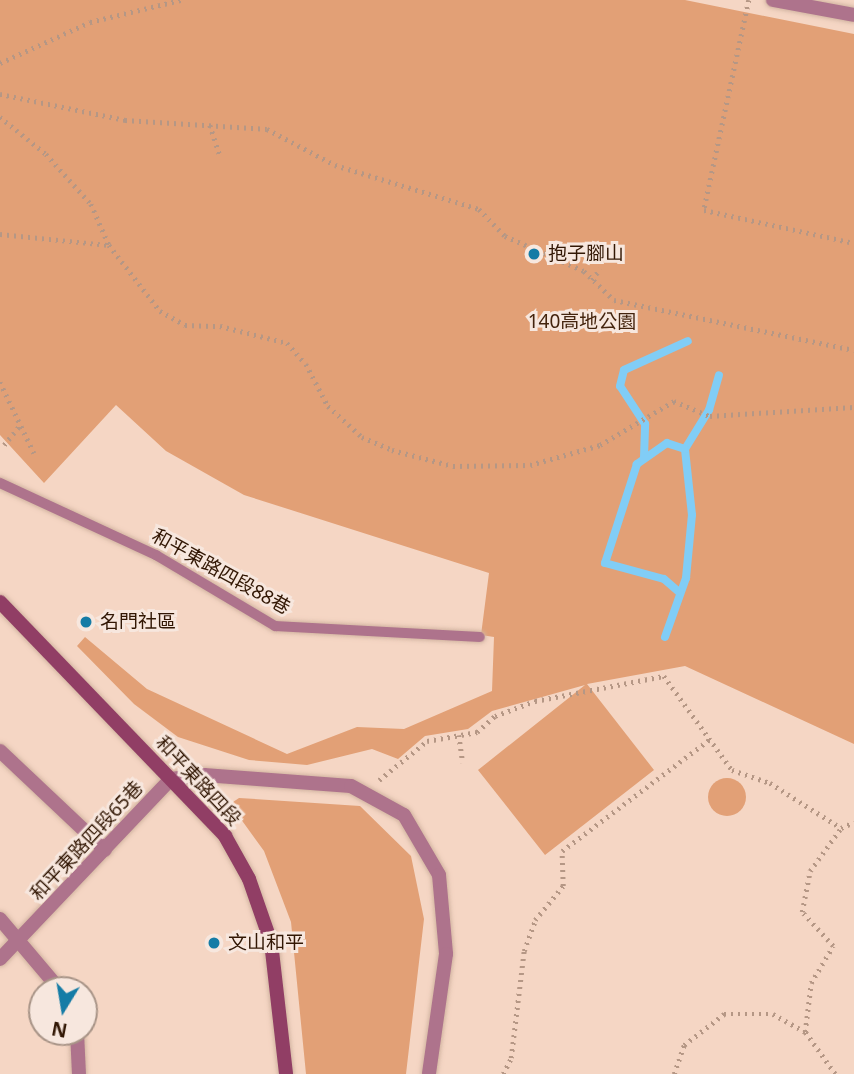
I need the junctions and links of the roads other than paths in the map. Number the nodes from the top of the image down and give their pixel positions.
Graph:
1 (773, 0) edge
2 (854, 15) edge
3 (0, 483) edge
4 (0, 602) edge
5 (480, 637) dead end
6 (0, 751) edge
7 (172, 779) junction
8 (105, 850) junction
9 (0, 919) edge
10 (19, 941) junction
11 (0, 959) edge
12 (48, 976) edge
13 (78, 1046) edge
14 (79, 1074) edge
15 (286, 1074) edge
16 (429, 1074) edge

1 - 2 street
3 - 5 lane, 和平東路四段88巷
4 - 7 main road, 和平東路四段
6 - 8 street
7 - 8 street, 和平東路四段65巷
7 - 15 main road, 和平東路四段
7 - 16 street
8 - 10 street, 和平東路四段65巷
9 - 10 street
10 - 11 street, 和平東路四段65巷
10 - 12 street
13 - 14 street

